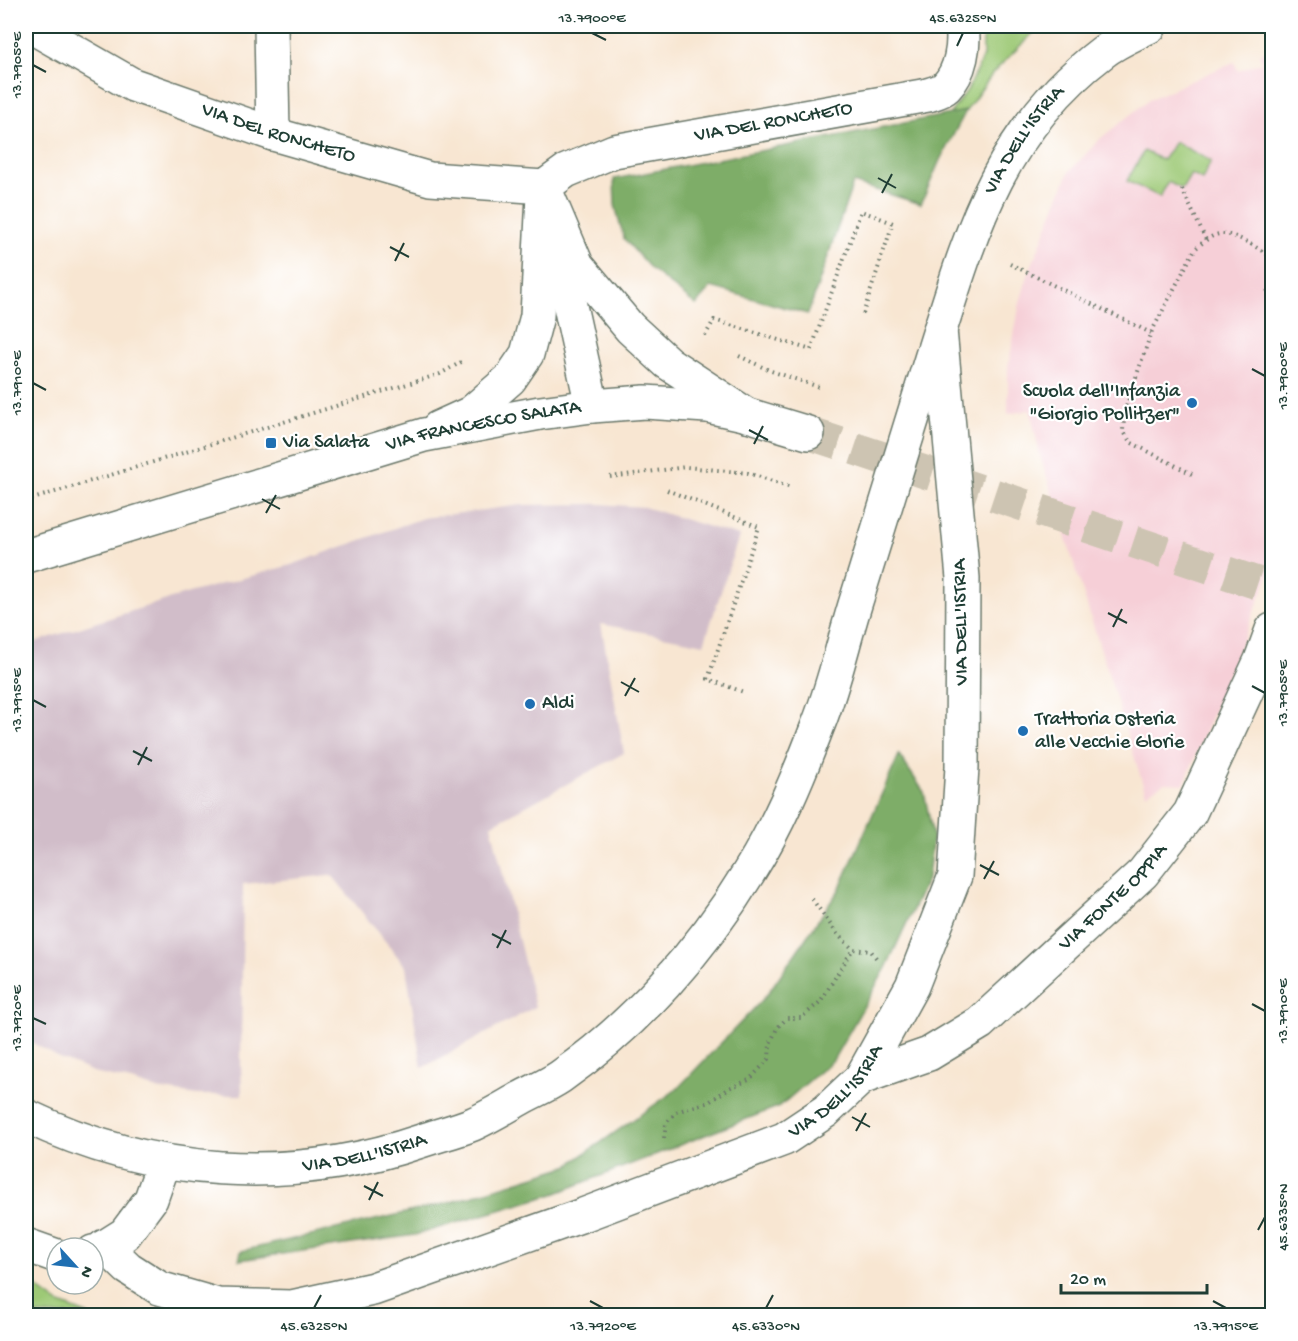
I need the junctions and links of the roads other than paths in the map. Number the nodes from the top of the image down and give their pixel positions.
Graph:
1 (30, 26) edge
2 (271, 26) edge
3 (962, 26) edge
4 (1150, 26) edge
5 (273, 134) junction
6 (544, 187) junction
7 (940, 330) junction
8 (591, 406) junction
9 (748, 415) junction
10 (808, 433) tunnel mouth
11 (424, 435) junction
12 (26, 556) edge
13 (1272, 630) edge
14 (861, 1078) junction
15 (26, 1116) edge
16 (164, 1162) junction
17 (26, 1245) edge
18 (105, 1245) edge
19 (45, 1252) edge
20 (105, 1253) edge

1 - 5 street, VIA DEL RONCHETO
2 - 5 street
3 - 6 street, VIA DEL RONCHETO
4 - 7 street, VIA DELL'ISTRIA
5 - 6 street, VIA DEL RONCHETO
6 - 8 street
6 - 9 street
6 - 11 street
7 - 14 street, VIA DELL'ISTRIA
7 - 16 street, VIA DELL'ISTRIA
8 - 9 street, VIA FRANCESCO SALATA
8 - 11 street, VIA FRANCESCO SALATA
9 - 10 street, VIA FRANCESCO SALATA
11 - 12 street, VIA FRANCESCO SALATA
13 - 14 street, VIA FONTE OPPIA
14 - 20 street, VIA DELL'ISTRIA
15 - 16 street, VIA DELL'ISTRIA
16 - 18 street
17 - 19 street

